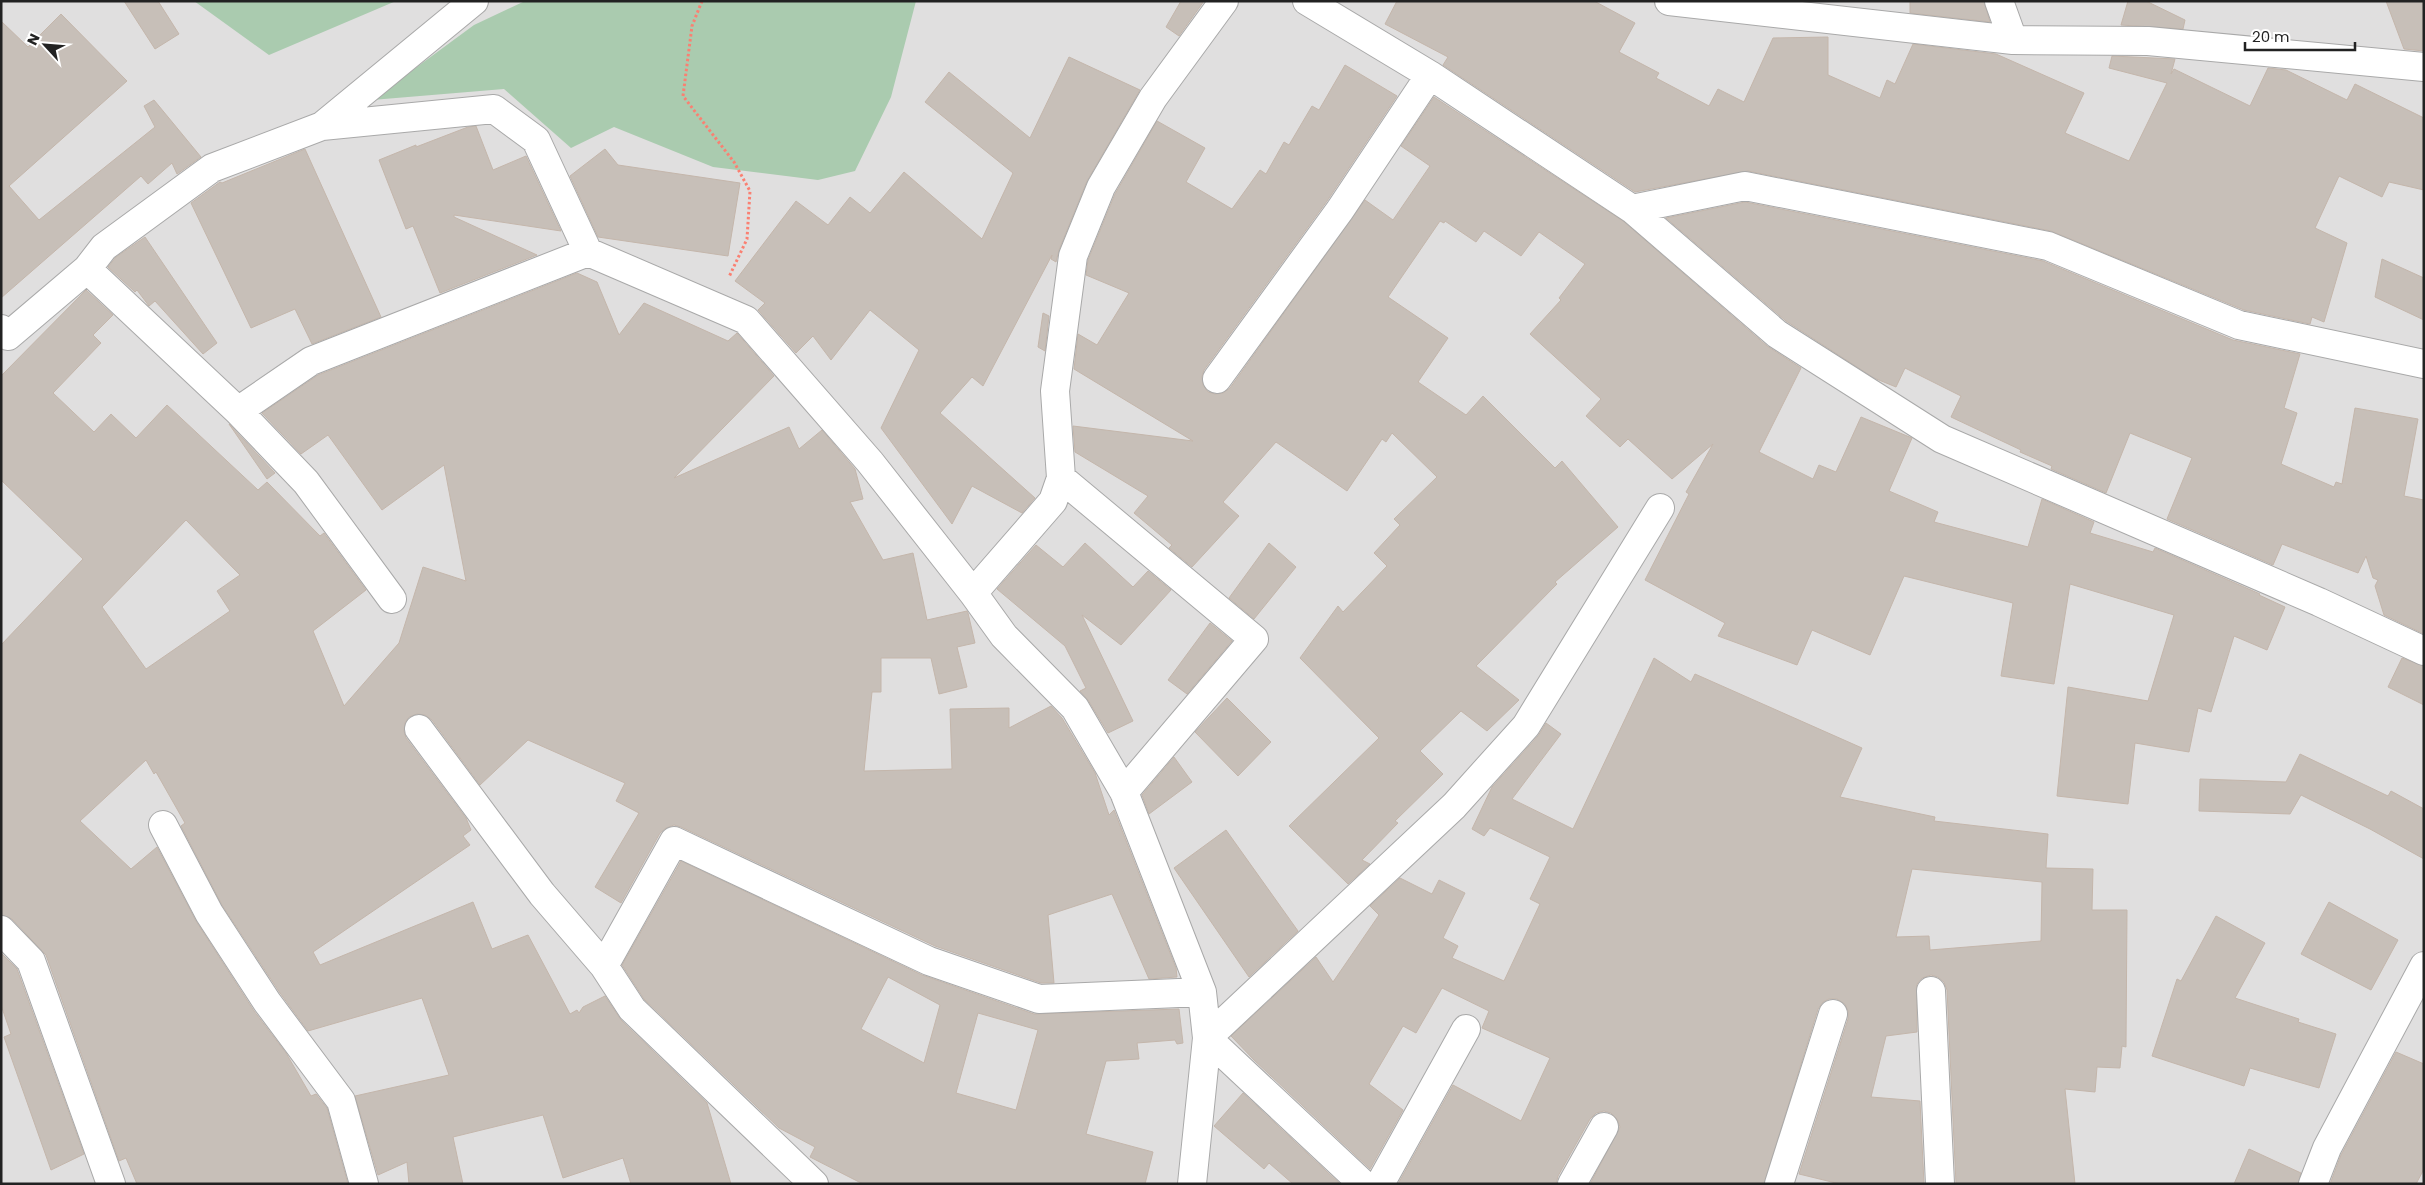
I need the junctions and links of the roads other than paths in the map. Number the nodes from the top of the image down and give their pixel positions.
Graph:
1 (474, 1) edge
2 (1224, 1) edge
3 (1308, 1) edge
4 (1669, 1) edge
5 (1999, 1) edge
6 (2013, 40) junction
7 (2424, 67) edge
8 (1430, 75) junction
9 (322, 126) junction
10 (1632, 209) junction
11 (588, 252) junction
12 (87, 269) junction
13 (1, 330) edge
14 (2424, 364) edge
15 (1217, 379) dead end
16 (238, 410) junction
17 (1061, 478) junction
18 (1660, 508) dead end
19 (973, 593) junction
20 (392, 599) dead end
21 (2424, 651) edge
22 (420, 729) dead end
23 (1124, 792) junction
24 (163, 825) dead end
25 (1, 930) edge
26 (604, 966) junction
27 (2424, 966) edge
28 (1931, 991) dead end
29 (1202, 992) junction
30 (1834, 1014) dead end
31 (1466, 1029) dead end
32 (1206, 1038) junction
33 (1604, 1127) dead end
34 (111, 1184) edge
35 (364, 1184) edge
36 (814, 1184) edge
37 (1192, 1184) edge
38 (1363, 1184) edge
39 (1380, 1184) edge
40 (1572, 1184) edge
41 (1779, 1184) edge
42 (1940, 1184) edge
43 (2313, 1184) edge

1 - 9 street
2 - 17 street
3 - 8 street
4 - 6 street
5 - 6 street
6 - 7 street
8 - 10 street
8 - 15 street
9 - 11 street
9 - 12 street
10 - 14 street
10 - 21 street
11 - 16 street
11 - 19 street
12 - 13 street
12 - 16 street
16 - 20 street
17 - 19 street
17 - 23 street
18 - 32 street
19 - 23 street
22 - 26 street
23 - 29 street
24 - 35 street
25 - 34 street
26 - 29 street
26 - 36 street
27 - 43 street
28 - 42 street
29 - 32 street
30 - 41 street
31 - 39 street
32 - 37 street
32 - 38 street
33 - 40 street

